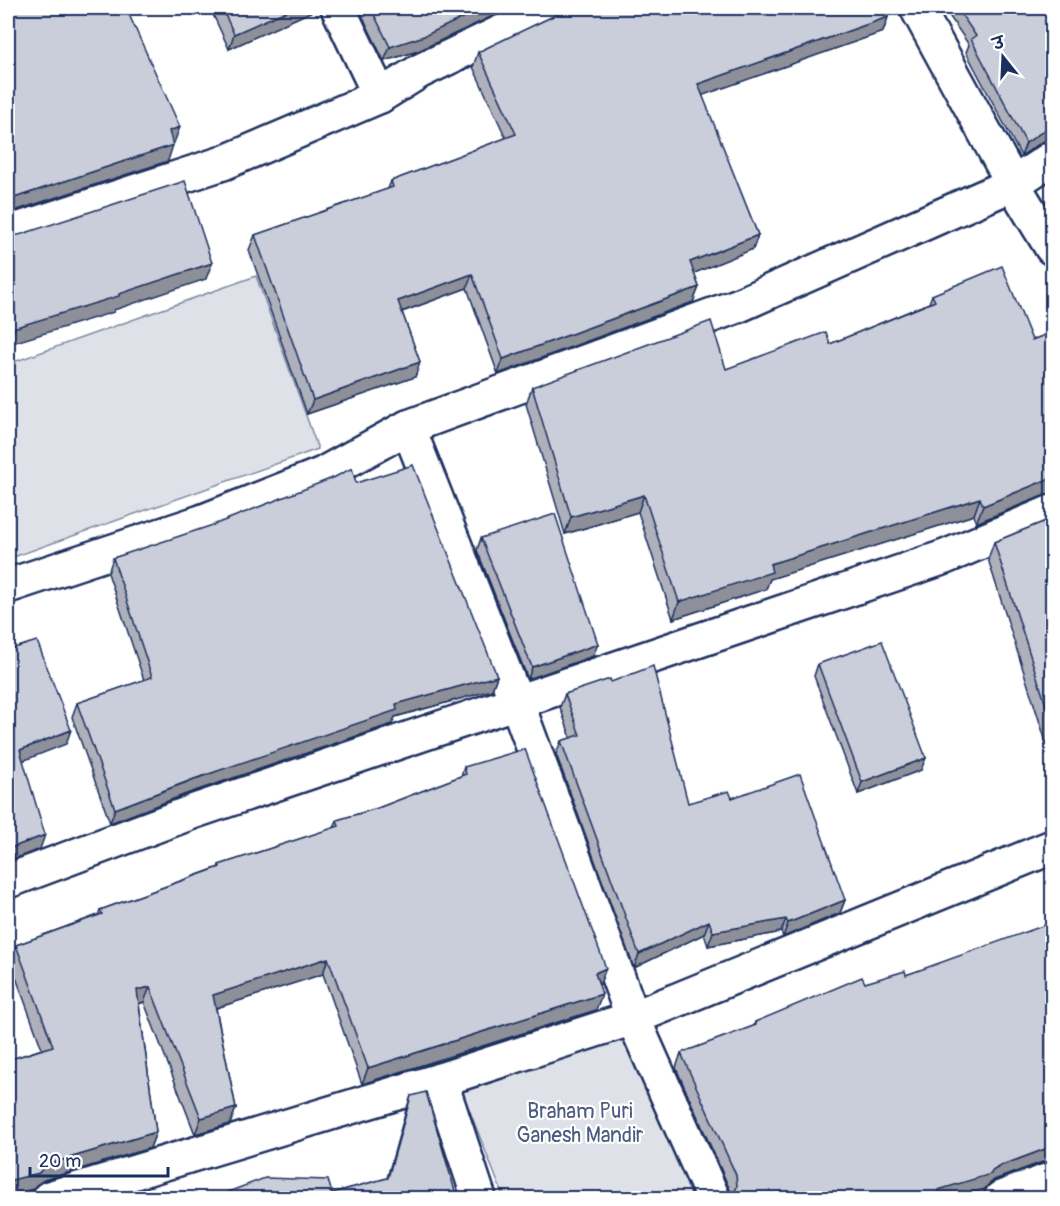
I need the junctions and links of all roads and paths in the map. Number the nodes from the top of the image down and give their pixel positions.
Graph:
1 (338, 8) edge
2 (552, 8) edge
3 (917, 8) edge
4 (380, 96) junction
5 (1053, 158) edge
6 (1013, 184) junction
7 (8, 233) edge
8 (1053, 248) edge
9 (408, 427) junction
10 (1053, 512) edge
11 (8, 586) edge
12 (517, 703) junction
13 (1053, 847) edge
14 (8, 881) edge
15 (633, 1018) junction
16 (440, 1080) junction
17 (1053, 1179) edge
18 (49, 1198) edge
19 (479, 1198) edge
20 (713, 1198) edge
21 (1001, 1198) edge

1 - 4 street
2 - 4 street
3 - 6 street
4 - 7 street
5 - 6 street
6 - 8 street
6 - 9 street
9 - 11 street
9 - 12 street
10 - 12 street
12 - 14 street
12 - 15 street
13 - 15 street
15 - 16 street
15 - 20 street
16 - 18 street
16 - 19 street
17 - 21 street

